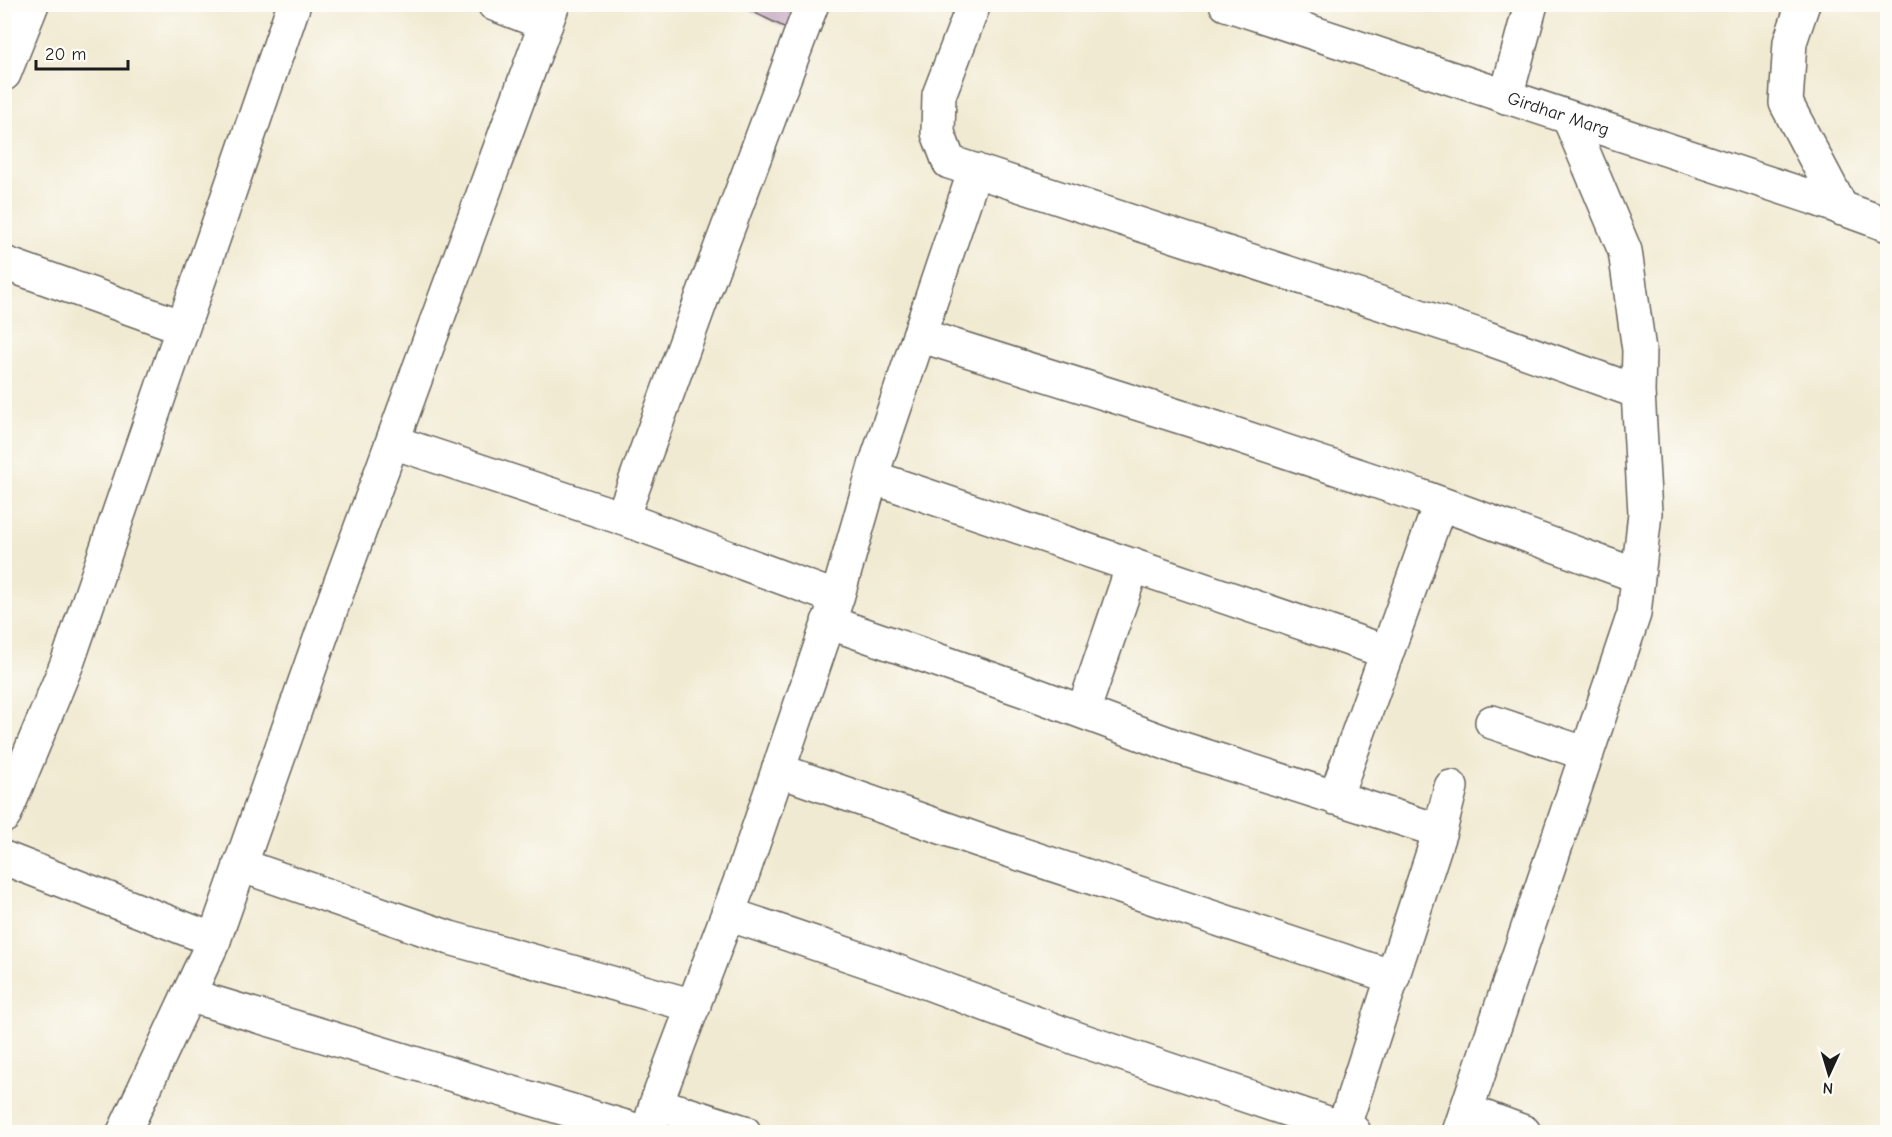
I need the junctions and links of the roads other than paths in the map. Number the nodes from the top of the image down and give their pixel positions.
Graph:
1 (32, 4) edge
2 (294, 4) edge
3 (495, 4) edge
4 (812, 4) edge
5 (974, 4) edge
6 (1226, 4) edge
7 (1531, 4) edge
8 (1803, 4) edge
9 (550, 14) edge
10 (6, 64) edge
11 (1506, 97) junction
12 (1569, 118) junction
13 (975, 170) junction
14 (1828, 203) junction
15 (1887, 225) edge
16 (4, 263) edge
17 (183, 327) junction
18 (919, 335) junction
19 (1638, 392) junction
20 (393, 442) junction
21 (872, 477) junction
22 (1440, 504) junction
23 (622, 518) junction
24 (1133, 565) junction
25 (1638, 576) junction
26 (832, 610) junction
27 (1387, 652) junction
28 (1083, 712) junction
29 (1492, 723) dead end
30 (1587, 754) junction
31 (778, 770) junction
32 (1451, 787) dead end
33 (1335, 798) junction
34 (4, 816) edge
35 (1440, 831) junction
36 (4, 858) edge
37 (240, 865) junction
38 (728, 914) junction
39 (214, 940) junction
40 (1393, 977) junction
41 (188, 995) junction
42 (694, 1006) junction
43 (1463, 1122) edge
44 (648, 1123) edge
45 (1347, 1131) edge
46 (124, 1132) edge
47 (744, 1132) edge
48 (1524, 1132) edge

1 - 10 street
2 - 17 street
3 - 9 street
4 - 23 street
5 - 13 street
6 - 11 street, Girdhar Marg
7 - 11 street
8 - 14 street
9 - 20 street
11 - 12 street, Girdhar Marg
12 - 14 street, Girdhar Marg
12 - 19 street
13 - 18 street
13 - 19 street
14 - 15 street, Girdhar Marg
16 - 17 street
17 - 34 street
18 - 21 street
18 - 22 street
19 - 25 street
20 - 23 street
20 - 37 street
21 - 24 street
21 - 26 street
22 - 25 street
22 - 27 street
23 - 26 street
24 - 27 street
24 - 28 street
25 - 30 street
26 - 28 street
26 - 31 street
27 - 33 street
28 - 33 street
29 - 30 street
30 - 43 street
31 - 38 street
31 - 40 street
32 - 35 street
33 - 35 street
35 - 40 street
36 - 39 street
37 - 39 street
37 - 42 street
38 - 42 street
38 - 45 street
39 - 41 street
40 - 45 street
41 - 44 street
41 - 46 street
42 - 44 street
43 - 48 street
44 - 47 street

